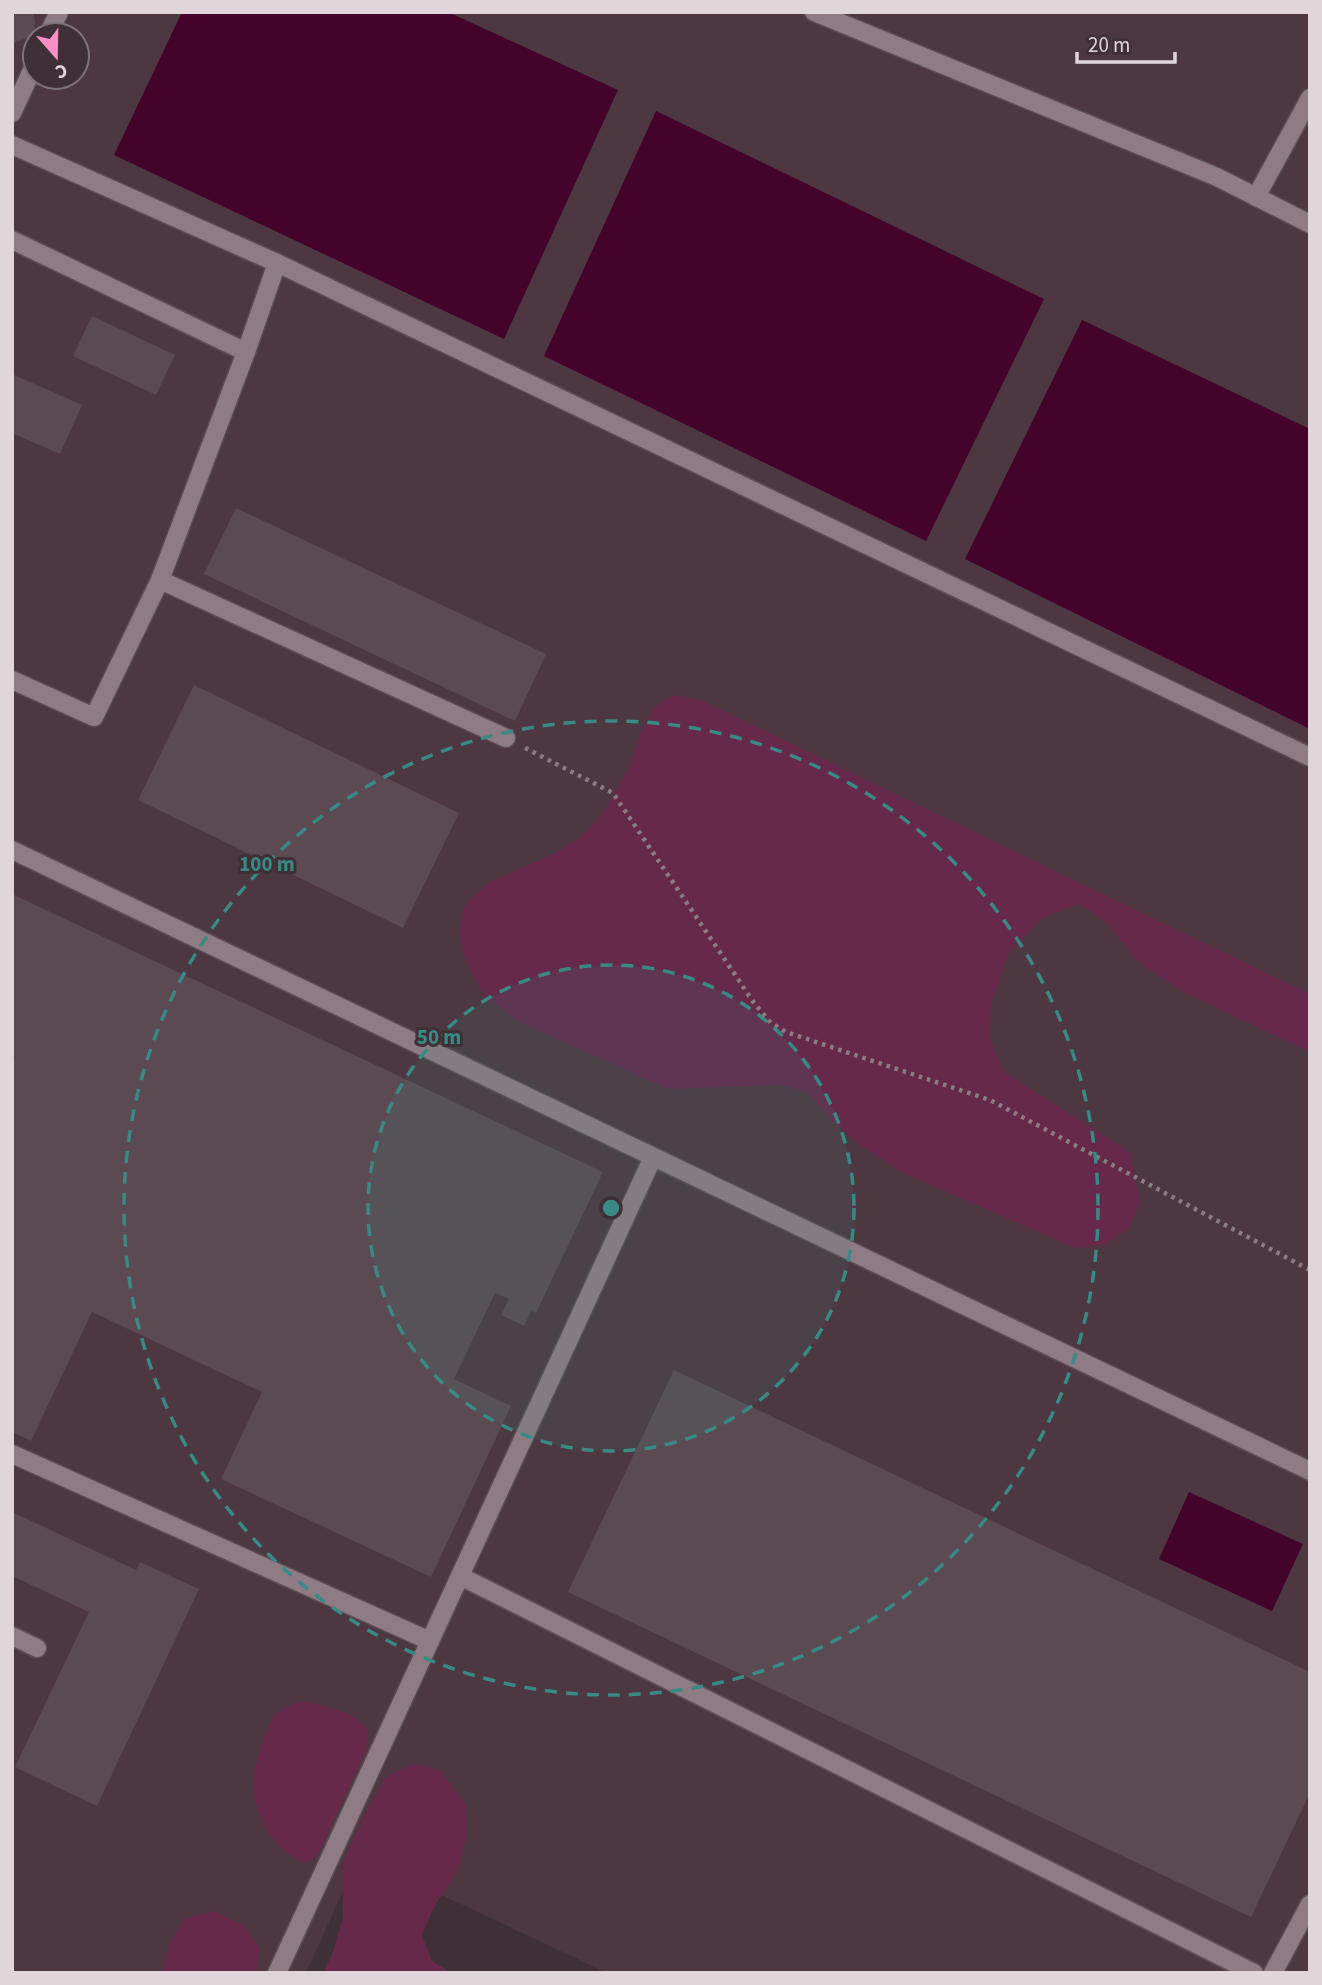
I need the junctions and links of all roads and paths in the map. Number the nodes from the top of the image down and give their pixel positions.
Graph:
1 (814, 12) edge
2 (22, 91) edge
3 (1310, 98) edge
4 (12, 113) edge
5 (12, 145) edge
6 (1256, 197) junction
7 (1310, 224) edge
8 (12, 240) edge
9 (277, 263) junction
10 (246, 352) junction
11 (160, 580) junction
12 (12, 680) edge
13 (506, 738) joint
14 (1310, 757) edge
15 (12, 850) edge
16 (653, 1157) junction
17 (1310, 1270) edge
18 (12, 1454) edge
19 (1310, 1471) edge
20 (460, 1576) junction
21 (12, 1636) edge
22 (430, 1641) junction
23 (37, 1648) dead end
24 (1310, 1905) edge
25 (277, 1973) edge
26 (1254, 1973) edge
27 (1273, 1973) edge

1 - 6 lane
2 - 4 lane
3 - 6 lane
5 - 9 lane
6 - 7 lane
8 - 10 lane
9 - 10 lane
9 - 14 lane
10 - 11 lane
11 - 12 lane
11 - 13 lane
13 - 17 path
15 - 16 lane
16 - 19 lane
16 - 20 lane
18 - 22 lane
20 - 22 lane
20 - 26 lane
21 - 23 lane
22 - 25 lane
24 - 27 lane

